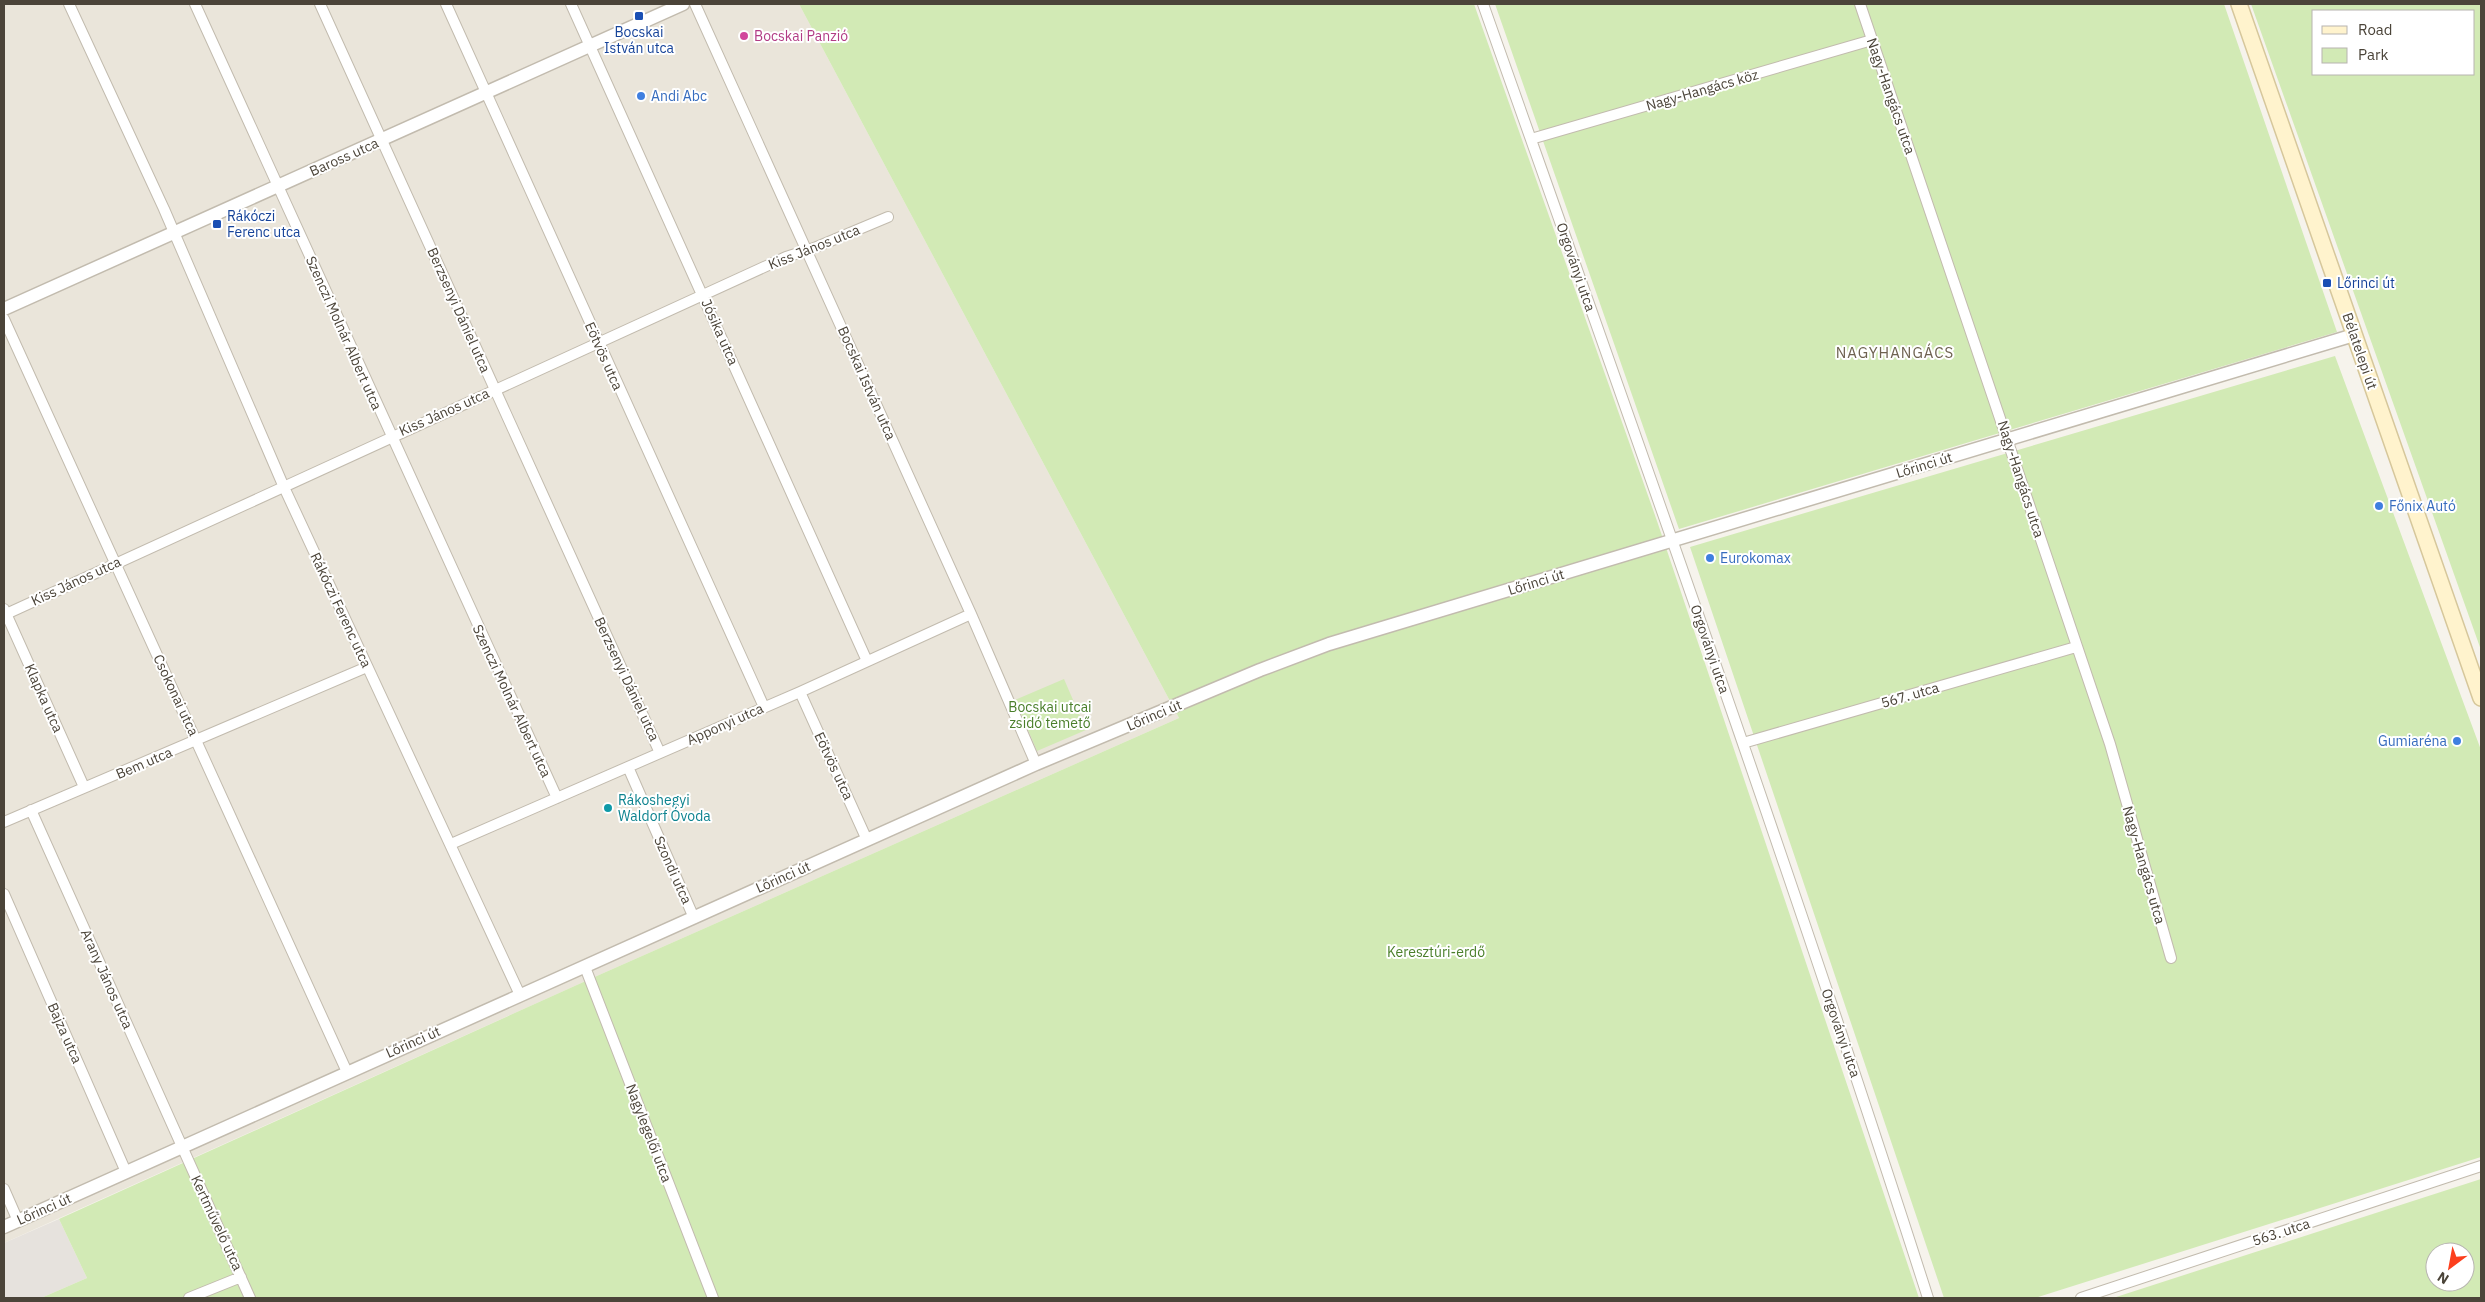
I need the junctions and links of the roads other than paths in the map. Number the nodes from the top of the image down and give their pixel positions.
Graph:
1 (70, 4) edge
2 (196, 4) edge
3 (320, 4) edge
4 (446, 4) edge
5 (571, 4) edge
6 (684, 4) edge
7 (695, 4) edge
8 (1484, 4) edge
9 (1860, 4) edge
10 (2238, 4) edge
11 (1872, 40) junction
12 (590, 46) junction
13 (486, 92) junction
14 (382, 139) junction
15 (1531, 140) junction
16 (278, 186) junction
17 (888, 217) dead end
18 (174, 233) junction
19 (806, 251) junction
20 (704, 296) junction
21 (4, 309) edge
22 (4, 319) edge
23 (2354, 335) junction
24 (598, 344) junction
25 (495, 390) junction
26 (391, 436) junction
27 (2008, 440) junction
28 (283, 486) junction
29 (1672, 542) junction
30 (114, 564) junction
31 (5, 612) edge
32 (971, 614) junction
33 (2076, 647) junction
34 (867, 661) junction
35 (367, 667) junction
36 (800, 692) junction
37 (2481, 698) edge
38 (764, 707) junction
39 (197, 740) junction
40 (1743, 743) junction
41 (660, 753) junction
42 (1036, 764) junction
43 (628, 767) junction
44 (84, 787) junction
45 (557, 798) junction
46 (31, 810) junction
47 (4, 822) edge
48 (868, 840) junction
49 (451, 844) junction
50 (4, 894) edge
51 (694, 918) junction
52 (2171, 958) dead end
53 (585, 967) junction
54 (520, 995) junction
55 (347, 1072) junction
56 (182, 1148) junction
57 (2481, 1166) edge
58 (126, 1172) junction
59 (4, 1189) edge
60 (18, 1221) junction
61 (4, 1227) edge
62 (241, 1277) junction
63 (189, 1298) edge
64 (250, 1298) edge
65 (713, 1298) edge
66 (1928, 1298) edge
67 (2081, 1298) edge

1 - 18 street, Rákóczi Ferenc utca
2 - 16 street, Szenczi Molnár Albert utca
3 - 14 street, Berzsenyi Dániel utca
4 - 13 street, Eötvös utca
5 - 12 street, Jósika utca
6 - 12 street, Baross utca
7 - 19 street, Bocskai István utca
8 - 15 street, Orgoványi utca
9 - 11 street, Nagy-Hangács utca
10 - 23 main road, Bélatelepi út
11 - 15 street, Nagy-Hangács köz
11 - 27 street, Nagy-Hangács utca
12 - 13 street, Baross utca
12 - 20 street, Jósika utca
13 - 14 street, Baross utca
13 - 24 street, Eötvös utca
14 - 16 street, Baross utca
14 - 25 street, Berzsenyi Dániel utca
15 - 29 street, Orgoványi utca
16 - 18 street, Baross utca
16 - 26 street, Szenczi Molnár Albert utca
17 - 19 street, Kiss János utca
18 - 21 street, Baross utca
18 - 28 street, Rákóczi Ferenc utca
19 - 20 street, Kiss János utca
19 - 32 street, Bocskai István utca
20 - 24 street, Kiss János utca
20 - 34 street, Jósika utca
22 - 30 street, Csokonai utca
23 - 27 street, Lőrinci út
23 - 37 main road, Bélatelepi út
24 - 25 street, Kiss János utca
24 - 38 street, Eötvös utca
25 - 26 street, Kiss János utca
25 - 41 street, Berzsenyi Dániel utca
26 - 28 street, Kiss János utca
26 - 45 street, Szenczi Molnár Albert utca
27 - 29 street, Lőrinci út
27 - 33 street, Nagy-Hangács utca
28 - 30 street, Kiss János utca
28 - 35 street, Rákóczi Ferenc utca
29 - 40 street, Orgoványi utca
29 - 42 street, Lőrinci út
30 - 31 street, Kiss János utca
30 - 39 street, Csokonai utca
31 - 44 street, Klapka utca
32 - 34 street, Apponyi utca
32 - 42 street, Bocskai István utca
33 - 40 street, 567. utca
33 - 52 street, Nagy-Hangács utca
34 - 36 street, Apponyi utca
35 - 39 street, Bem utca
35 - 49 street, Rákóczi Ferenc utca
36 - 38 street, Apponyi utca
36 - 48 street, Eötvös utca
38 - 41 street, Apponyi utca
39 - 44 street, Bem utca
39 - 55 street, Csokonai utca
40 - 66 street, Orgoványi utca
41 - 43 street, Apponyi utca
42 - 48 street, Lőrinci út
43 - 45 street, Apponyi utca
43 - 51 street, Szondi utca
44 - 46 street, Bem utca
45 - 49 street, Apponyi utca
46 - 47 street, Bem utca
46 - 56 street, Arany János utca
48 - 51 street, Lőrinci út
49 - 54 street, Rákóczi Ferenc utca
50 - 58 street, Bajza utca
51 - 53 street, Lőrinci út
53 - 54 street, Lőrinci út
53 - 65 street, Nagylegelői utca
54 - 55 street, Lőrinci út
55 - 56 street, Lőrinci út
56 - 58 street, Lőrinci út
56 - 62 street, Kertművelő utca
57 - 67 street, 563. utca
58 - 60 street, Lőrinci út
59 - 60 street
60 - 61 street, Lőrinci út
62 - 63 street
62 - 64 street, Kertművelő utca

